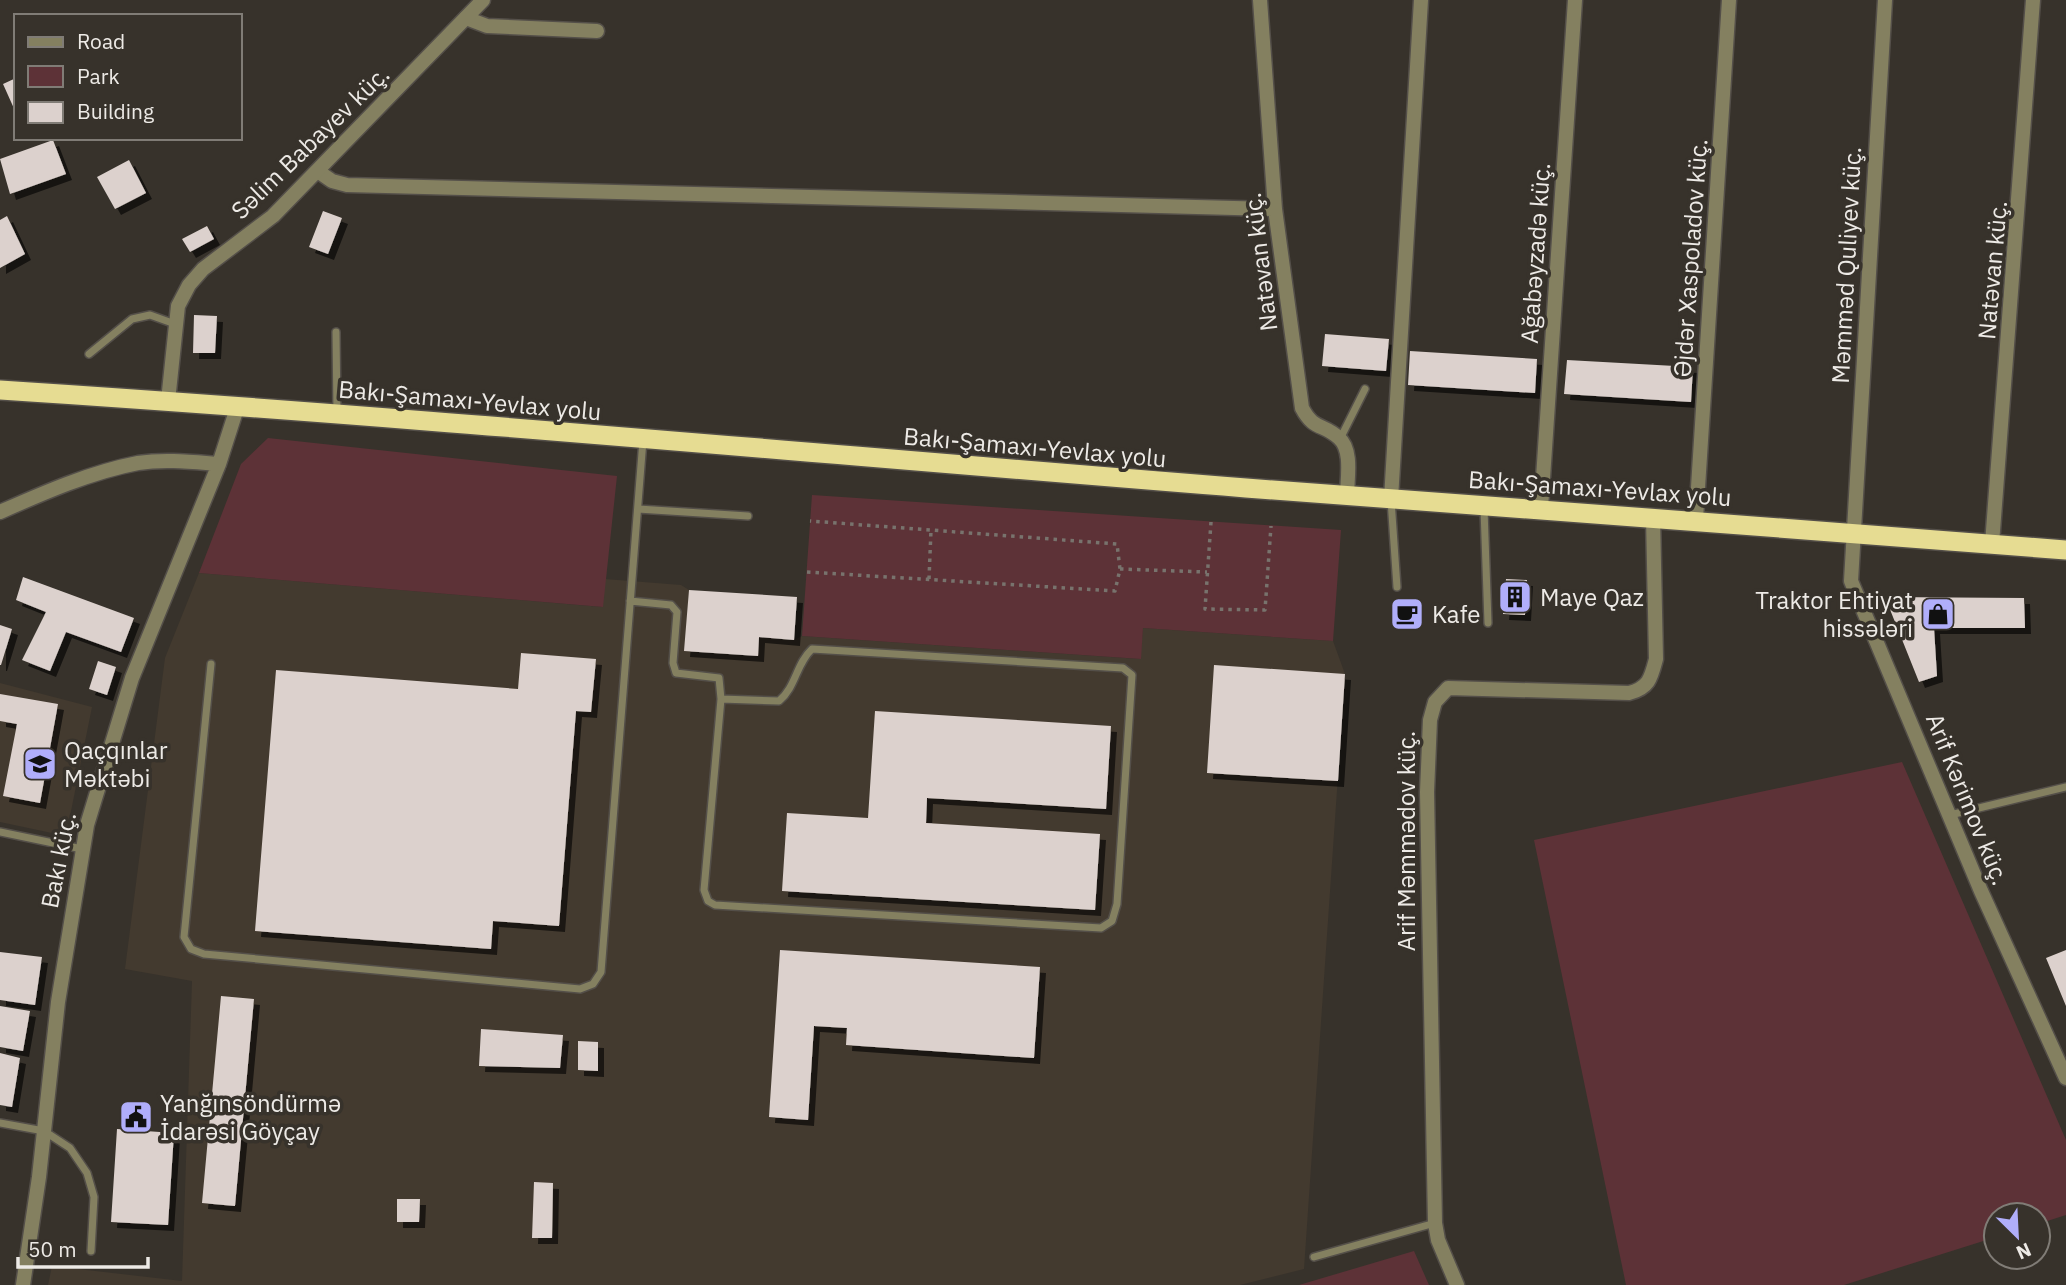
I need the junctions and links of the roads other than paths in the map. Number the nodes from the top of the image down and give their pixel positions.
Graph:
1 (483, 0) edge
2 (1260, 0) edge
3 (1422, 0) edge
4 (1574, 0) edge
5 (1729, 0) edge
6 (1885, 0) edge
7 (2033, 0) edge
8 (466, 18) junction
9 (597, 32) dead end
10 (319, 172) junction
11 (1275, 209) junction
12 (176, 324) junction
13 (336, 332) dead end
14 (89, 354) dead end
15 (1365, 389) dead end
16 (0, 390) edge
17 (168, 401) junction
18 (238, 405) junction
19 (337, 414) junction
20 (643, 439) junction
21 (1340, 439) junction
22 (219, 464) junction
23 (1347, 496) junction
24 (1391, 499) junction
25 (1484, 504) junction
26 (1541, 508) junction
27 (638, 509) junction
28 (0, 512) edge
29 (748, 516) dead end
30 (1653, 516) junction
31 (1696, 519) junction
32 (1853, 532) junction
33 (1992, 544) junction
34 (2066, 550) edge
35 (1397, 587) dead end
36 (631, 601) junction
37 (1488, 623) dead end
38 (211, 664) dead end
39 (721, 698) junction
40 (2066, 787) edge
41 (1949, 815) junction
42 (0, 832) edge
43 (82, 849) junction
44 (2066, 1078) edge
45 (0, 1123) edge
46 (44, 1131) junction
47 (1435, 1223) junction
48 (91, 1251) dead end
49 (1314, 1257) dead end
50 (23, 1285) edge
51 (1457, 1285) edge

1 - 8 street, Səlim Babayev küç.
2 - 11 street, Natəvan küç.
3 - 24 street
4 - 26 street, Ağabəyzadə küç.
5 - 31 street, Əjdər Xaspoladov küç.
6 - 32 street, Məmməd Quliyev küç.
7 - 33 street, Natəvan küç.
8 - 9 street
8 - 10 street, Səlim Babayev küç.
10 - 11 street
10 - 12 street, Səlim Babayev küç.
11 - 21 street, Natəvan küç.
12 - 14 lane
12 - 17 street, Səlim Babayev küç.
13 - 19 lane
15 - 21 lane
16 - 17 highway, Bakı-Şamaxı-Yevlax yolu
17 - 18 highway, Bakı-Şamaxı-Yevlax yolu
18 - 19 highway, Bakı-Şamaxı-Yevlax yolu
18 - 22 street, Bakı küç.
19 - 20 highway, Bakı-Şamaxı-Yevlax yolu
20 - 23 highway, Bakı-Şamaxı-Yevlax yolu
20 - 27 lane
21 - 23 street
22 - 28 street
22 - 43 street, Bakı küç.
23 - 24 highway, Bakı-Şamaxı-Yevlax yolu
24 - 25 highway, Bakı-Şamaxı-Yevlax yolu
24 - 35 lane
25 - 26 highway, Bakı-Şamaxı-Yevlax yolu
25 - 37 lane
26 - 30 highway, Bakı-Şamaxı-Yevlax yolu
27 - 29 lane
27 - 36 lane
30 - 31 highway, Bakı-Şamaxı-Yevlax yolu
30 - 47 street, Arif Məmmədov küç.
31 - 32 highway, Bakı-Şamaxı-Yevlax yolu
32 - 33 highway, Bakı-Şamaxı-Yevlax yolu
32 - 41 street, Arif Kərimov küç.
33 - 34 highway, Bakı-Şamaxı-Yevlax yolu
36 - 38 lane
36 - 39 lane
39 - 39 lane
40 - 41 lane
41 - 44 street, Arif Kərimov küç.
42 - 43 lane
43 - 46 street, Bakı küç.
45 - 46 lane
46 - 48 lane
46 - 50 street, Bakı küç.
47 - 49 lane
47 - 51 street, Arif Məmmədov küç.

